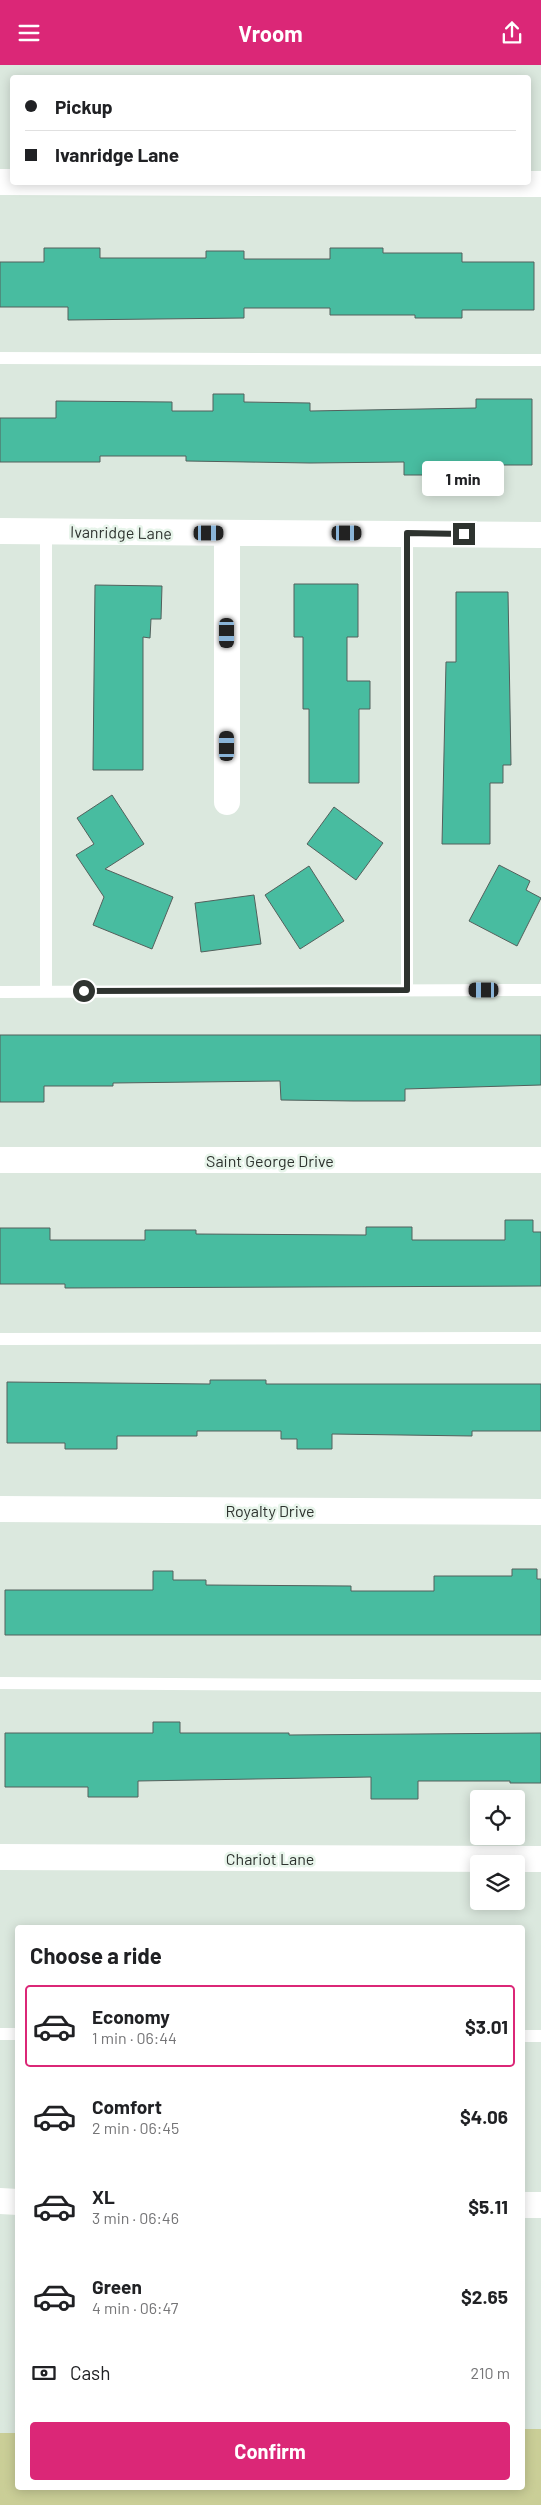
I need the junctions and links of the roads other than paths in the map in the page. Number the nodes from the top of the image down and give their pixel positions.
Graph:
1 (0, 358) edge
2 (541, 360) edge
3 (0, 531) edge
4 (46, 531) junction
5 (227, 533) junction
6 (407, 533) junction
7 (541, 535) edge
8 (227, 802) dead end
9 (407, 990) junction
10 (541, 990) edge
11 (0, 992) edge
12 (46, 992) junction
13 (0, 1160) edge
14 (541, 1160) edge
15 (541, 1338) edge
16 (0, 1339) edge
17 (0, 1509) edge
18 (541, 1512) edge
19 (0, 1683) edge
20 (541, 1686) edge
21 (0, 1857) edge
22 (541, 1859) edge
23 (0, 2033) edge
24 (15, 2034) edge
25 (525, 2036) edge
26 (541, 2036) edge
27 (0, 2201) edge
28 (15, 2201) edge
29 (525, 2205) edge
30 (541, 2205) edge

1 - 2 lane
3 - 4 street, Ivanridge Lane
4 - 5 street, Ivanridge Lane
4 - 12 lane
5 - 6 street, Ivanridge Lane
5 - 8 street
6 - 7 street, Ivanridge Lane
6 - 9 lane
9 - 10 lane
9 - 12 lane
11 - 12 lane
13 - 14 street, Saint George Drive
15 - 16 lane
17 - 18 street, Royalty Drive
19 - 20 lane
21 - 22 street, Chariot Lane
23 - 24 lane
25 - 26 lane
27 - 28 street
29 - 30 street

